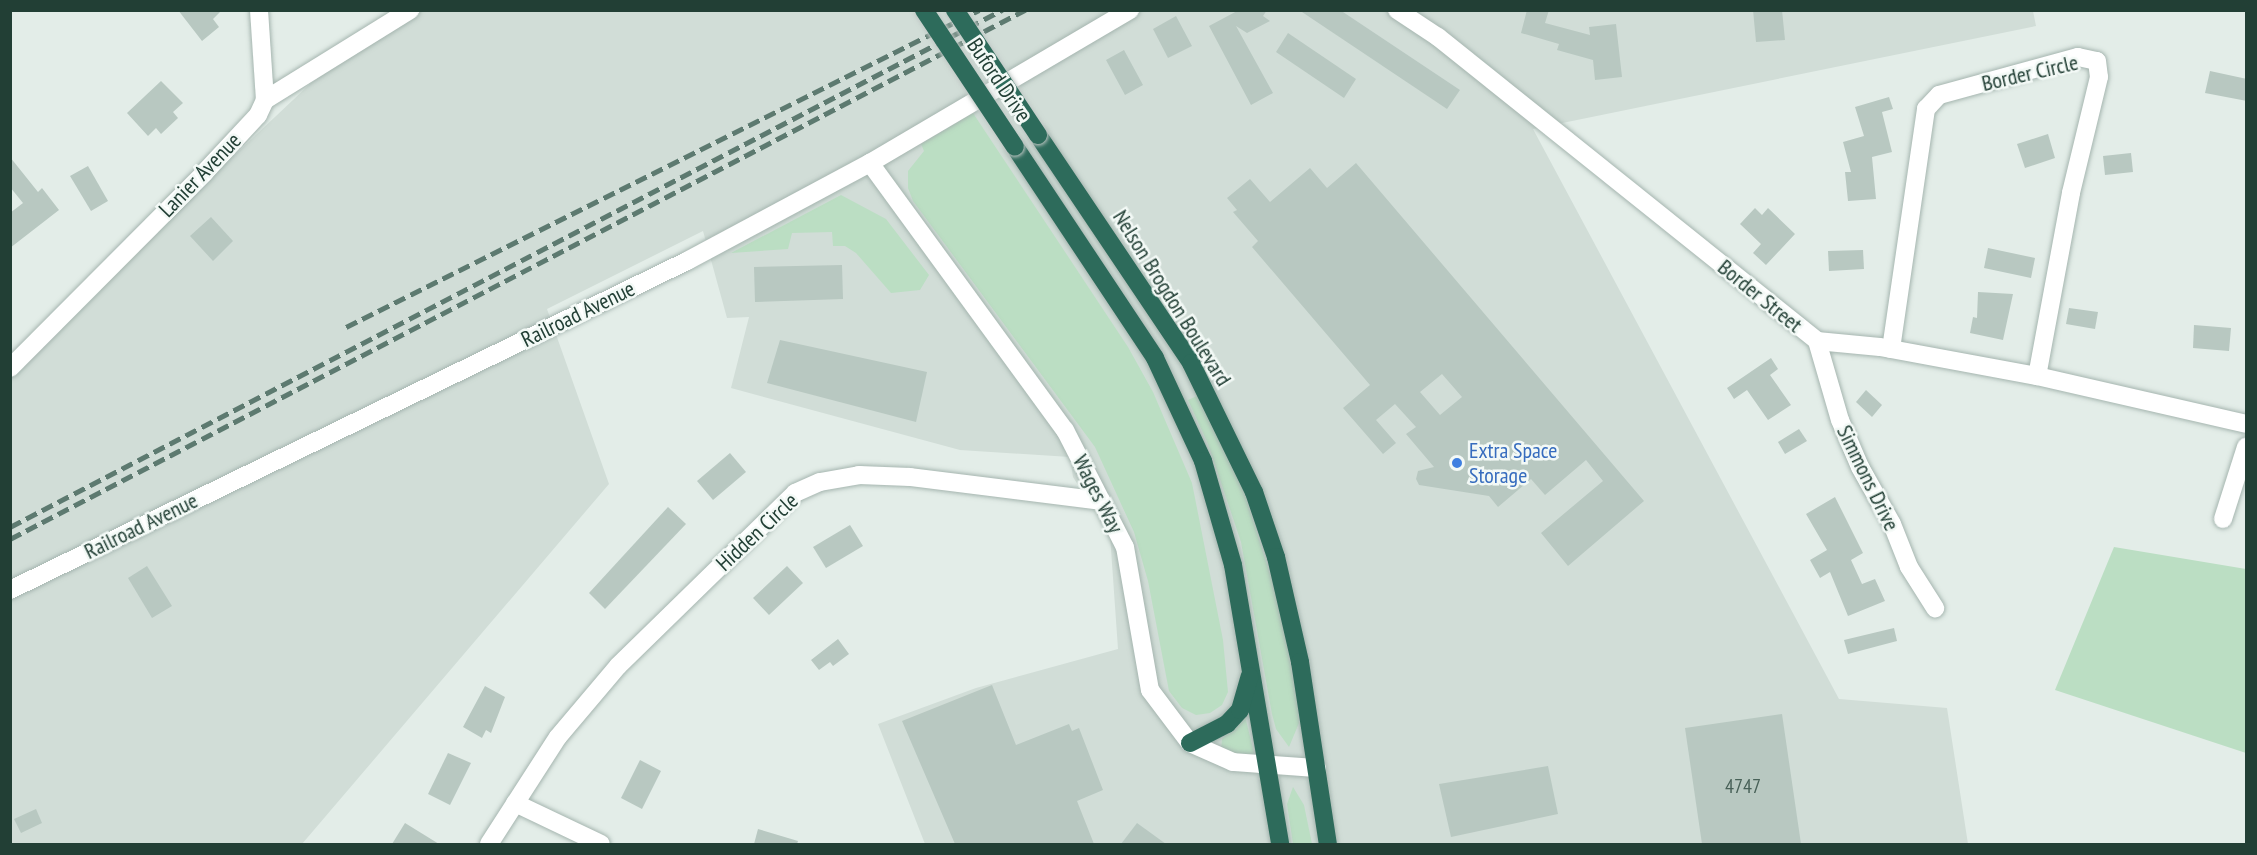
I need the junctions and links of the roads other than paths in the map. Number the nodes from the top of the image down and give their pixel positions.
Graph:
1 (259, 10) edge
2 (410, 10) edge
3 (924, 10) edge
4 (955, 10) edge
5 (1130, 10) edge
6 (1397, 10) edge
7 (265, 100) junction
8 (1038, 135) joint
9 (1015, 147) joint
10 (870, 163) junction
11 (1817, 341) junction
12 (1891, 349) junction
13 (10, 368) edge
14 (2037, 376) junction
15 (2247, 423) edge
16 (2247, 447) edge
17 (1102, 501) junction
18 (2223, 519) dead end
19 (10, 590) edge
20 (1935, 608) dead end
21 (1251, 662) junction
22 (1190, 743) junction
23 (1268, 764) junction
24 (1317, 768) junction
25 (515, 803) junction
26 (489, 844) edge
27 (601, 844) edge
28 (1280, 844) edge
29 (1328, 844) edge

1 - 7 street
2 - 7 street, Lanier Avenue
3 - 9 highway, Buford Drive, bridge
4 - 8 highway, Buford Drive, bridge
5 - 10 street, Railroad Avenue
6 - 11 street, Border Street
7 - 13 street, Lanier Avenue
8 - 24 highway, Nelson Brogdon Boulevard
9 - 21 highway, Nelson Brogdon Boulevard
10 - 17 street, Wages Way
10 - 19 street, Railroad Avenue
11 - 12 street, Border Street
11 - 20 street, Simmons Drive
12 - 14 street, Border Street
12 - 14 street, Border Circle
14 - 15 street, Border Street
16 - 18 street
17 - 22 street, Wages Way
17 - 25 street, Hidden Circle
21 - 22 highway
21 - 23 highway, Nelson Brogdon Boulevard
22 - 23 street, Wages Way
23 - 24 street, Wages Way
23 - 28 highway, Nelson Brogdon Boulevard
24 - 29 highway, Nelson Brogdon Boulevard
25 - 26 street, Hidden Circle
25 - 27 street

